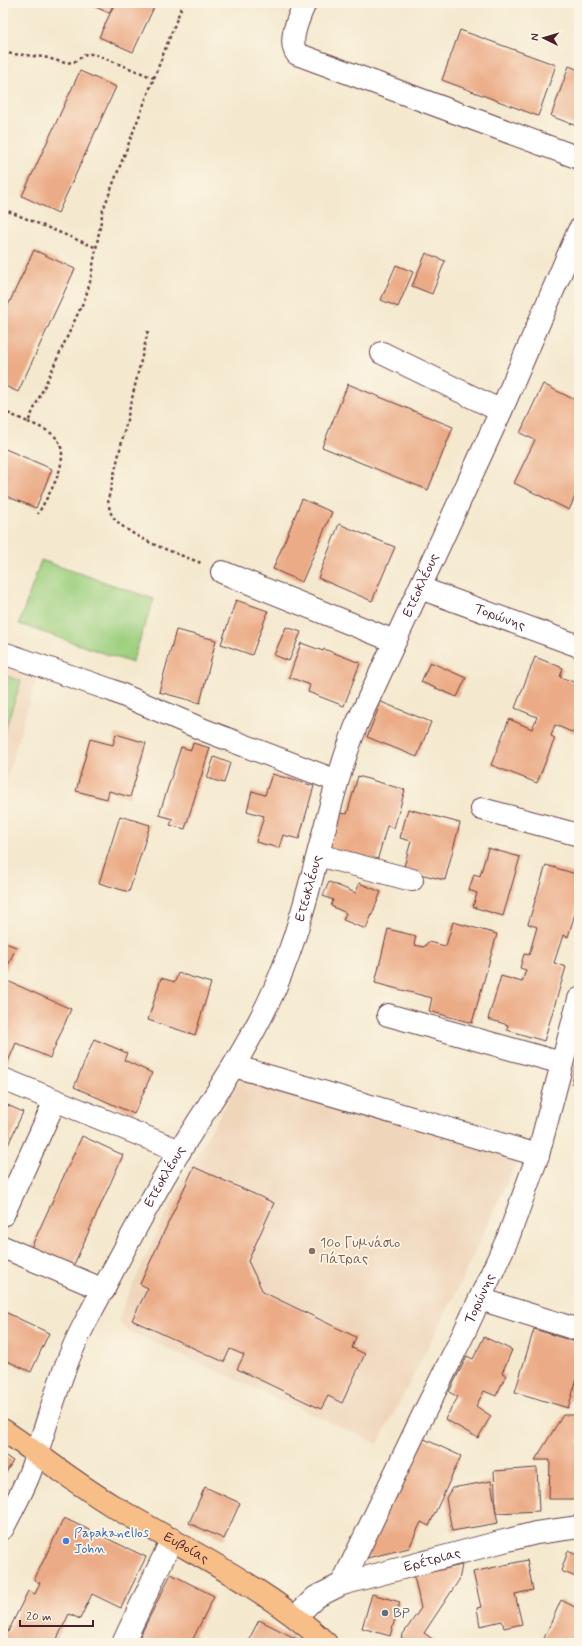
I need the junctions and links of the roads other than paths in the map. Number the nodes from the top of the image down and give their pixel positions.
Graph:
1 (305, 3) edge
2 (579, 158) edge
3 (579, 230) edge
4 (382, 353) dead end
5 (501, 411) junction
6 (222, 572) road end
7 (420, 588) junction
8 (394, 641) junction
9 (579, 646) edge
10 (3, 654) edge
11 (337, 781) junction
12 (482, 809) dead end
13 (579, 835) edge
14 (318, 855) junction
15 (412, 880) dead end
16 (579, 999) edge
17 (388, 1014) dead end
18 (562, 1063) junction
19 (234, 1066) junction
20 (3, 1079) edge
21 (55, 1101) junction
22 (180, 1151) junction
23 (538, 1155) junction
24 (3, 1215) edge
25 (3, 1247) edge
26 (104, 1290) junction
27 (480, 1299) junction
28 (579, 1330) edge
29 (3, 1430) edge
30 (36, 1453) junction
31 (579, 1527) edge
32 (3, 1528) edge
33 (172, 1539) junction
34 (342, 1584) junction
35 (296, 1616) junction
36 (124, 1643) edge
37 (326, 1643) edge

1 - 2 street
3 - 5 street, Ετεοκλέους
4 - 5 street
5 - 7 street, Ετεοκλέους
6 - 8 street
7 - 8 street, Ετεοκλέους
7 - 9 street, Τορώνης
8 - 11 street, Ετεοκλέους
10 - 11 street
11 - 14 street, Ετεοκλέους
12 - 13 street
14 - 15 street
14 - 19 street, Ετεοκλέους
16 - 18 street, Τορώνης
17 - 18 street
18 - 23 street, Τορώνης
19 - 22 street, Ετεοκλέους
19 - 23 street
20 - 21 street
21 - 22 street
21 - 24 street
22 - 26 street, Ετεοκλέους
23 - 27 street, Τορώνης
25 - 26 street
26 - 30 street, Ετεοκλέους
27 - 28 street
27 - 34 street, Τορώνης
29 - 30 main road, Ευβοίας
30 - 32 street, Ετεοκλέους
30 - 33 main road, Ευβοίας
31 - 34 street, Ερέτριας
33 - 35 main road, Ευβοίας
33 - 36 street
34 - 35 street, Ερέτριας
35 - 37 main road, Ευβοίας

